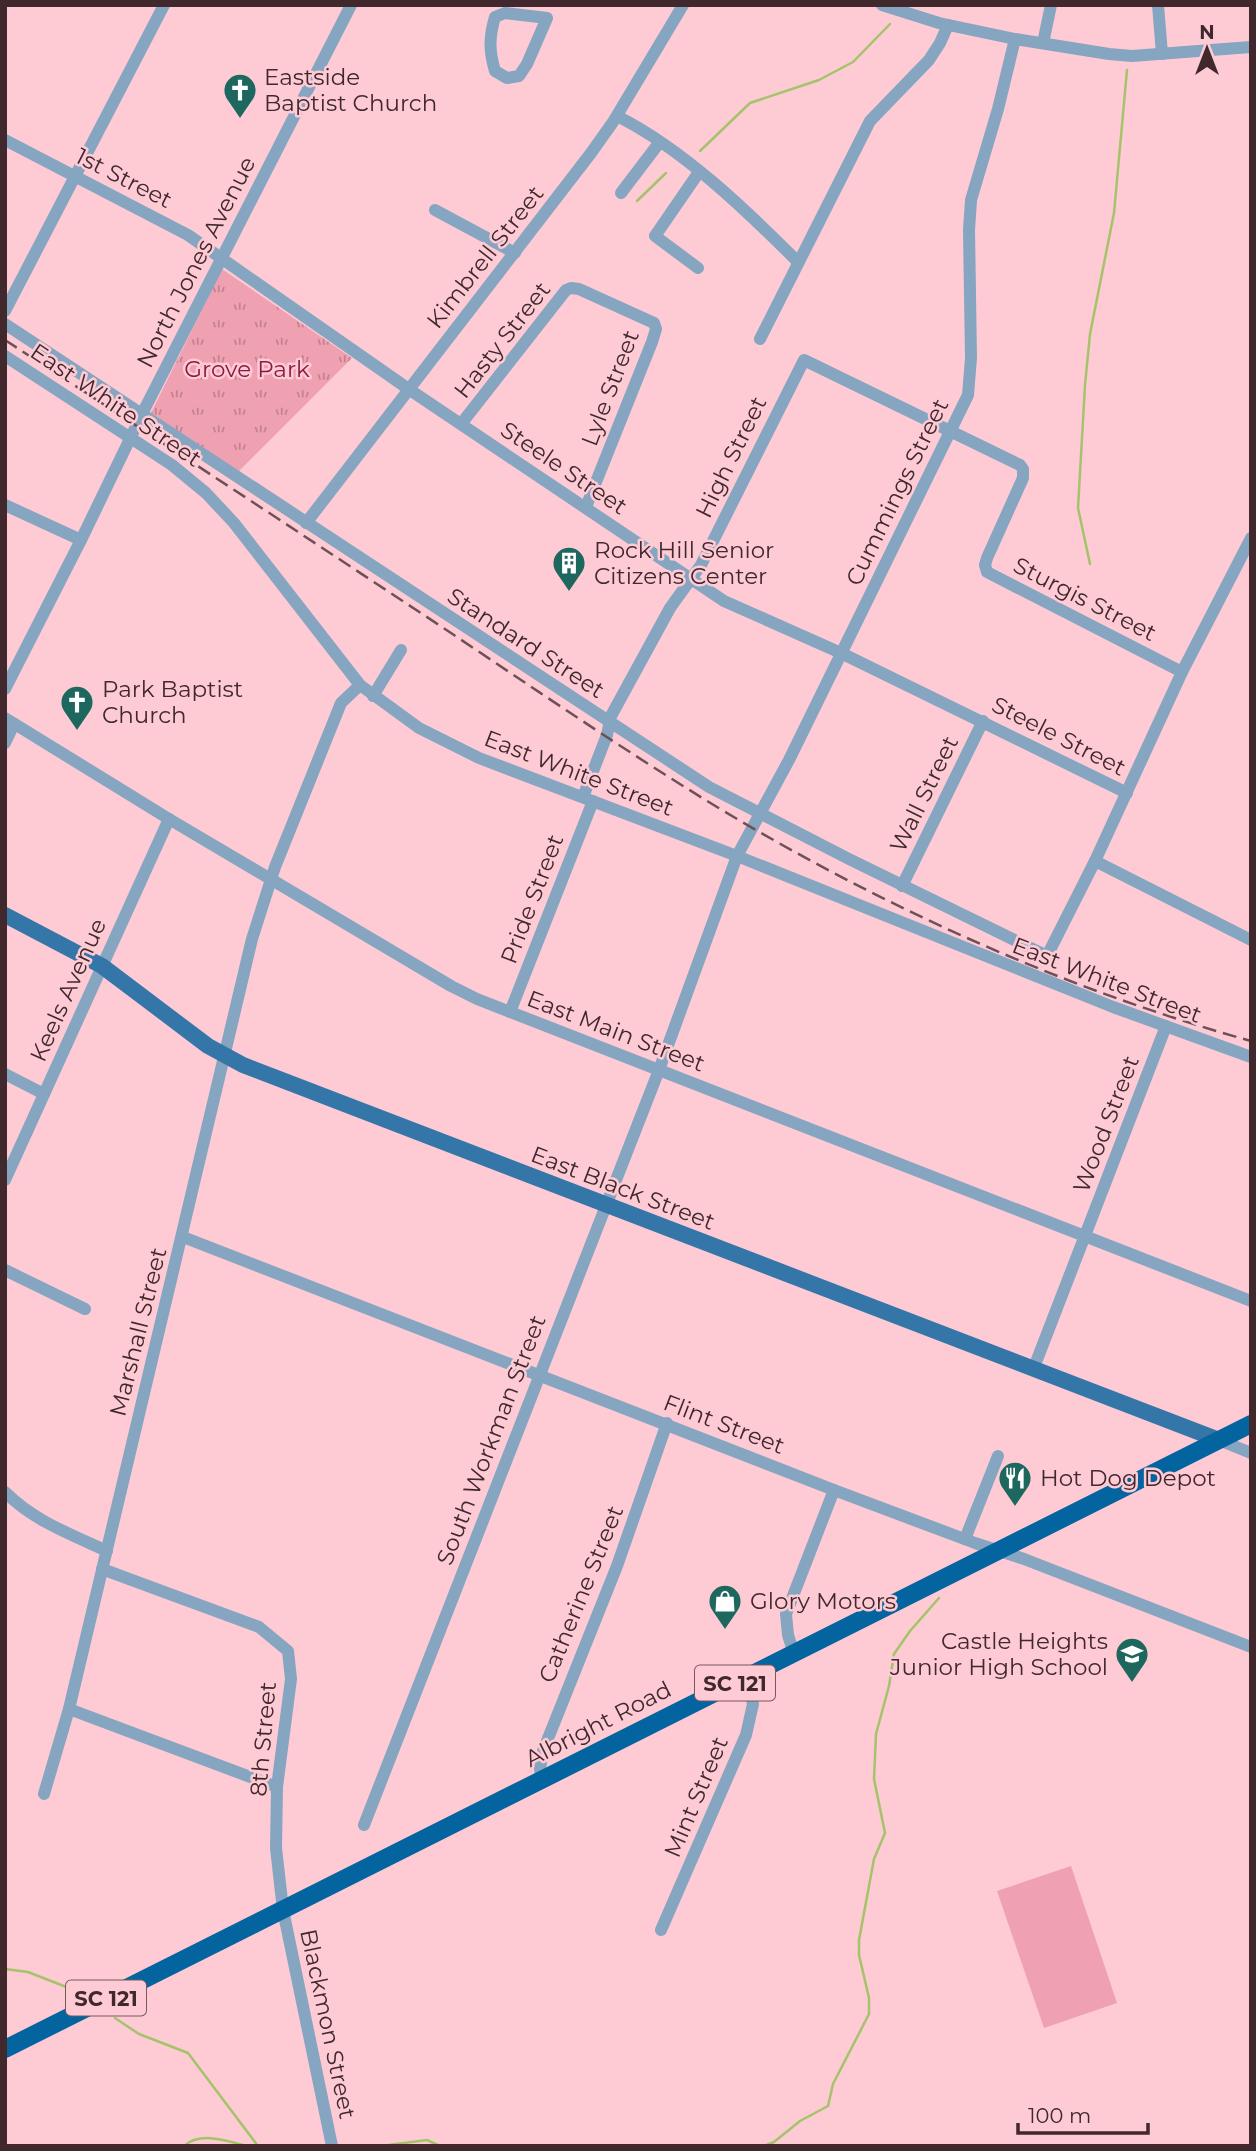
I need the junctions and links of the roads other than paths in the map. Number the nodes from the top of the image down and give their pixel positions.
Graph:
1 (164, 5) edge
2 (351, 5) edge
3 (552, 5) edge
4 (683, 5) edge
5 (882, 5) edge
6 (1051, 5) edge
7 (1158, 5) edge
8 (547, 18) junction
9 (947, 25) junction
10 (1015, 39) junction
11 (1043, 43) junction
12 (1251, 47) edge
13 (1163, 54) junction
14 (617, 116) junction
15 (5, 140) edge
16 (659, 143) junction
17 (699, 172) junction
18 (75, 176) junction
19 (621, 193) dead end
20 (435, 210) dead end
21 (515, 253) junction
22 (221, 259) junction
23 (799, 262) junction
24 (698, 268) dead end
25 (5, 311) edge
26 (654, 323) joint
27 (5, 324) edge
28 (760, 339) dead end
29 (5, 356) edge
30 (804, 360) joint
31 (410, 390) junction
32 (142, 414) junction
33 (461, 424) junction
34 (949, 431) junction
35 (132, 438) junction
36 (5, 505) edge
37 (586, 507) junction
38 (306, 523) junction
39 (1251, 538) edge
40 (81, 540) junction
41 (690, 580) junction
42 (401, 650) dead end
43 (841, 653) junction
44 (1182, 672) junction
45 (360, 685) junction
46 (5, 689) edge
47 (373, 696) junction
48 (10, 721) edge
49 (983, 722) junction
50 (610, 723) junction
51 (5, 743) edge
52 (1127, 793) junction
53 (588, 799) junction
54 (760, 814) junction
55 (169, 819) junction
56 (737, 856) junction
57 (1095, 861) junction
58 (270, 880) junction
59 (902, 886) junction
60 (5, 915) edge
61 (1251, 940) edge
62 (102, 966) junction
63 (510, 1012) junction
64 (1166, 1026) junction
65 (225, 1057) junction
66 (1251, 1057) edge
67 (659, 1070) junction
68 (5, 1074) edge
69 (44, 1094) junction
70 (5, 1180) edge
71 (606, 1206) junction
72 (1085, 1236) junction
73 (183, 1237) junction
74 (5, 1270) edge
75 (1251, 1301) edge
76 (85, 1309) dead end
77 (1033, 1370) junction
78 (539, 1375) junction
79 (667, 1423) junction
80 (1251, 1424) edge
81 (1219, 1440) junction
82 (1251, 1453) edge
83 (998, 1456) dead end
84 (834, 1490) junction
85 (5, 1492) edge
86 (965, 1539) junction
87 (107, 1551) junction
88 (999, 1551) junction
89 (102, 1570) junction
90 (1251, 1647) edge
91 (794, 1654) junction
92 (747, 1677) junction
93 (69, 1709) junction
94 (542, 1780) junction
95 (277, 1787) junction
96 (44, 1794) dead end
97 (364, 1825) dead end
98 (283, 1910) junction
99 (661, 1930) dead end
100 (5, 2049) edge
101 (332, 2146) edge

1 - 18 street
2 - 22 street, North Jones Avenue
3 - 8 street
4 - 14 street, Kimbrell Street
5 - 9 street
6 - 11 street
7 - 13 street
8 - 8 street
9 - 10 street
9 - 23 street
10 - 11 street
10 - 34 street, Cummings Street
11 - 13 street
12 - 13 street
14 - 16 street
14 - 21 street, Kimbrell Street
15 - 18 street, 1st Street
16 - 17 street
16 - 19 street
17 - 23 street
17 - 24 street
18 - 22 street, 1st Street
18 - 25 street
20 - 21 street
21 - 31 street, Kimbrell Street
22 - 31 street, Steele Street
22 - 32 street, North Jones Avenue
23 - 28 street
26 - 33 street, Hasty Street
26 - 37 street, Lyle Street
27 - 32 street, Standard Street
29 - 35 street, East White Street
30 - 34 street, Sturgis Street
30 - 41 street, High Street
31 - 33 street, Steele Street
31 - 38 street, Kimbrell Street
32 - 35 street, North Jones Avenue
32 - 38 street, Standard Street
33 - 37 street, Steele Street
34 - 43 street, Cummings Street
34 - 44 street, Sturgis Street
35 - 40 street, North Jones Avenue
35 - 45 street, East White Street
36 - 40 street
37 - 41 street, Steele Street
38 - 50 street, Standard Street
39 - 44 street
40 - 46 street, North Jones Avenue
41 - 43 street, Steele Street
41 - 50 street, High Street
42 - 47 street
43 - 49 street, Steele Street
43 - 54 street, Cummings Street
44 - 52 street
45 - 47 street, East White Street
45 - 58 street, Marshall Street
47 - 53 street, East White Street
48 - 51 street
48 - 55 street, East Main Street
49 - 52 street, Steele Street
49 - 59 street, Wall Street
50 - 53 street, High Street
50 - 54 street, Standard Street
52 - 57 street
53 - 56 street, East White Street
53 - 63 street, Pride Street
54 - 56 street, Cummings Street
54 - 59 street, Standard Street
55 - 58 street, East Main Street
55 - 62 street, Keels Avenue
56 - 64 street, East White Street
56 - 67 street, Cummings Street
57 - 59 street, Standard Street
57 - 61 street
58 - 63 street, East Main Street
58 - 65 street, Marshall Street
60 - 62 main road, East Black Street
62 - 65 main road, East Black Street
62 - 69 street, Keels Avenue
63 - 67 street, East Main Street
64 - 66 street, East White Street
64 - 72 street, Wood Street
65 - 71 main road, East Black Street
65 - 73 street, Marshall Street
67 - 71 street, South Workman Street
67 - 72 street, East Main Street
68 - 69 street
69 - 70 street, Keels Avenue
71 - 77 main road, East Black Street
71 - 78 street, South Workman Street
72 - 75 street, East Main Street
72 - 77 street, Wood Street
73 - 78 street, Flint Street
73 - 87 street, Marshall Street
74 - 76 street
77 - 81 main road, East Black Street
78 - 79 street, Flint Street
78 - 97 street, South Workman Street
79 - 84 street, Flint Street
79 - 94 street, Catherine Street
80 - 81 highway, Albright Road
81 - 82 street, East Black Street
81 - 88 highway, Albright Road / SC 121
83 - 86 street
84 - 86 street, Flint Street
84 - 91 street
85 - 87 street
86 - 88 street, Flint Street
87 - 89 street, Marshall Street
88 - 90 street, Flint Street
88 - 91 highway, Albright Road / SC 121
89 - 93 street, Marshall Street
89 - 95 street, 8th Street
91 - 92 highway, Albright Road / SC 121
92 - 94 highway, Albright Road / SC 121
92 - 99 street, Mint Street
93 - 95 street
93 - 96 street, Marshall Street
94 - 98 highway, Albright Road / SC 121
95 - 98 street, 8th Street
98 - 100 highway, Albright Road / SC 121
98 - 101 street, Blackmon Street

